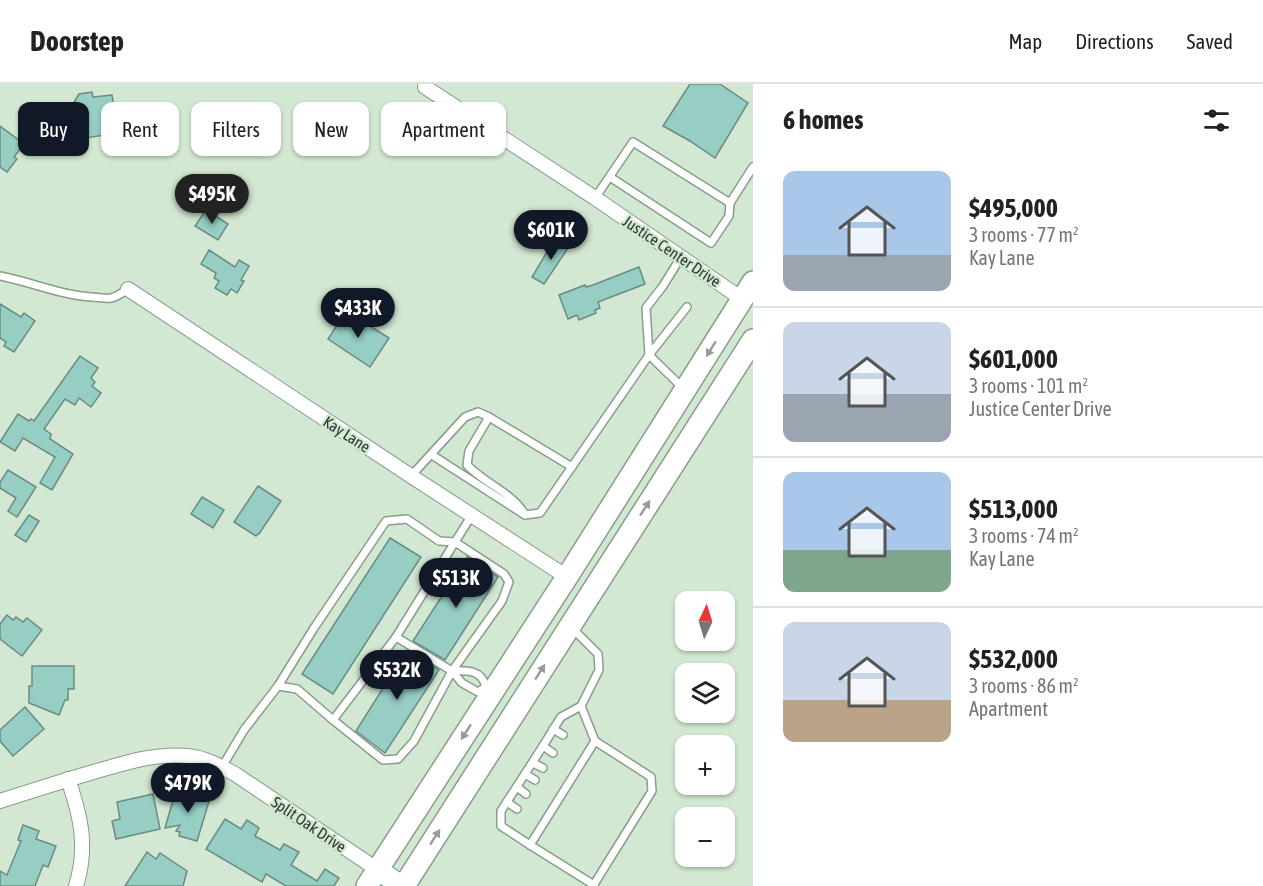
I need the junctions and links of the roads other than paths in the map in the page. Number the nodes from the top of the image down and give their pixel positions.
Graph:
1 (423, 85) edge
2 (753, 167) edge
3 (610, 177) junction
4 (595, 198) junction
5 (730, 203) junction
6 (681, 257) junction
7 (0, 276) edge
8 (128, 289) joint
9 (748, 290) edge
10 (687, 308) dead end
11 (751, 347) edge
12 (649, 355) junction
13 (685, 390) junction
14 (489, 417) junction
15 (432, 455) junction
16 (572, 467) junction
17 (411, 476) junction
18 (472, 515) junction
19 (525, 515) junction
20 (455, 542) junction
21 (567, 577) junction
22 (570, 626) junction
23 (396, 637) junction
24 (452, 670) junction
25 (278, 686) junction
26 (489, 689) junction
27 (581, 706) junction
28 (333, 720) junction
29 (553, 729) junction
30 (563, 735) dead end
31 (595, 741) junction
32 (543, 746) junction
33 (580, 747) dead end
34 (588, 752) junction
35 (553, 753) dead end
36 (533, 762) junction
37 (570, 764) dead end
38 (222, 767) junction
39 (543, 768) dead end
40 (577, 769) junction
41 (525, 774) junction
42 (68, 779) junction
43 (561, 779) dead end
44 (535, 780) dead end
45 (568, 784) junction
46 (517, 787) junction
47 (552, 792) dead end
48 (526, 794) dead end
49 (560, 797) junction
50 (0, 801) edge
51 (507, 802) junction
52 (544, 804) dead end
53 (517, 809) dead end
54 (552, 810) junction
55 (534, 820) dead end
56 (542, 825) junction
57 (530, 845) junction
58 (372, 878) edge
59 (76, 886) edge
60 (403, 886) edge
61 (594, 886) edge

1 - 4 street, Justice Center Drive
2 - 5 lane
3 - 4 lane
3 - 5 lane
3 - 5 lane
4 - 6 street, Justice Center Drive
6 - 9 street, Justice Center Drive
6 - 12 lane
7 - 8 lane
8 - 17 street, Kay Lane
9 -> 13 main road
10 - 12 lane
22 -> 11 main road
12 - 13 lane
12 - 16 lane
13 - 21 main road
14 - 15 lane
14 - 16 lane
14 - 19 lane
15 - 17 lane
15 - 19 lane
16 - 19 lane
17 - 18 street, Kay Lane
18 - 20 lane
18 - 21 street, Kay Lane
20 - 23 lane
20 - 24 lane
20 - 25 lane
21 - 26 main road
22 - 27 lane
60 -> 22 main road
23 - 24 lane
23 - 28 lane
24 - 26 lane
24 - 26 lane
24 - 28 lane
25 - 28 lane
25 - 38 lane
26 -> 58 main road
27 - 29 lane
27 - 31 lane
29 - 30 lane
29 - 32 lane
31 - 34 lane
31 - 61 lane
32 - 35 lane
32 - 36 lane
33 - 34 lane
34 - 40 lane
36 - 39 lane
36 - 41 lane
37 - 40 lane
38 - 42 street, Split Oak Drive
38 - 58 street, Split Oak Drive
40 - 45 lane
41 - 44 lane
41 - 46 lane
42 - 50 street, Split Oak Drive
42 - 59 street
43 - 45 lane
45 - 49 lane
46 - 48 lane
46 - 51 lane
47 - 49 lane
49 - 54 lane
51 - 53 lane
51 - 57 lane
52 - 54 lane
54 - 56 lane
55 - 56 lane
56 - 57 lane
57 - 61 lane
58 - 60 street

